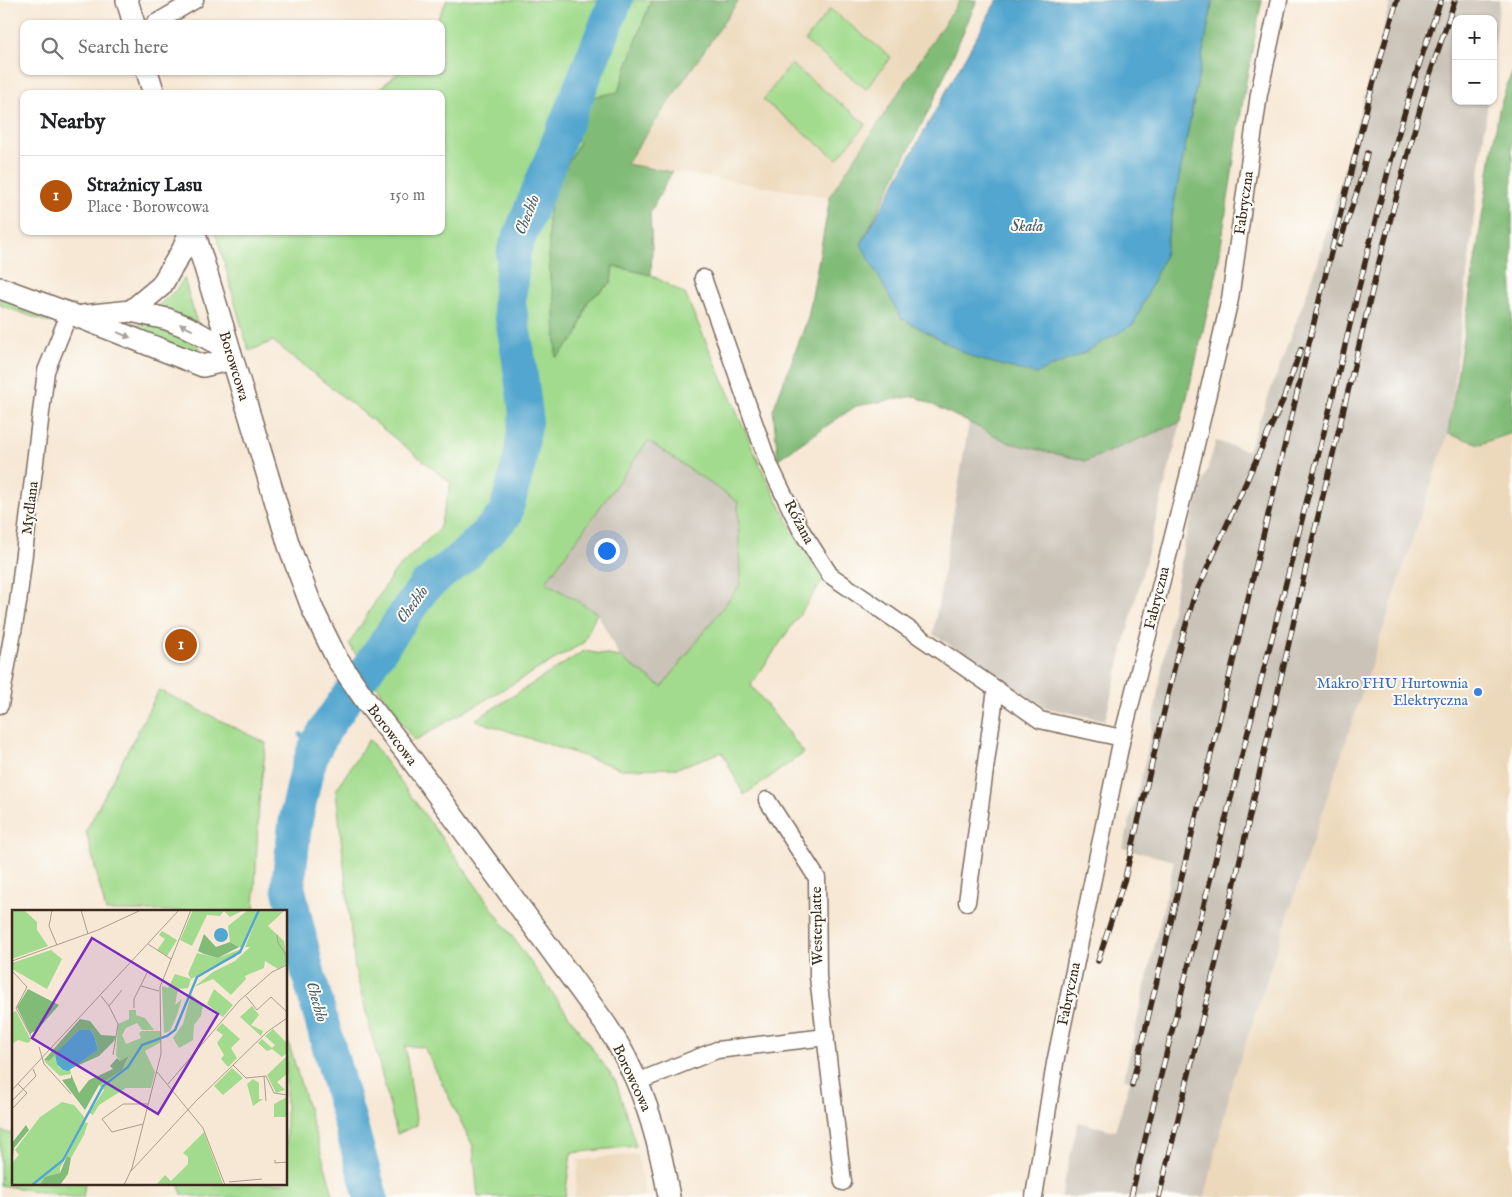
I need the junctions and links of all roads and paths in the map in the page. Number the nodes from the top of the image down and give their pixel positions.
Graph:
1 (127, 0) edge
2 (194, 0) edge
3 (1279, 0) edge
4 (133, 20) edge
5 (161, 20) edge
6 (148, 75) edge
7 (153, 90) edge
8 (188, 235) edge
9 (195, 235) edge
10 (703, 278) dead end
11 (0, 288) edge
12 (131, 311) junction
13 (74, 315) junction
14 (230, 355) junction
15 (203, 366) junction
16 (242, 390) junction
17 (996, 689) junction
18 (0, 705) edge
19 (1122, 738) junction
20 (767, 800) dead end
21 (967, 902) dead end
22 (826, 1037) junction
23 (637, 1082) junction
24 (843, 1182) dead end
25 (669, 1197) edge
26 (1034, 1197) edge

1 - 4 street
2 - 5 street
3 - 19 street, Fabryczna
6 - 7 street
8 - 12 street
9 - 14 street, Borowcowa
10 - 17 street, Różana
11 - 13 street
12 - 13 street
14 -> 12 street
13 -> 15 street
13 - 18 street, Mydlana
14 - 15 street
14 - 16 street, Borowcowa
15 - 16 street
16 - 23 street, Borowcowa
17 - 19 street, Różana
17 - 21 street
19 - 26 street, Fabryczna
20 - 22 street, Westerplatte
22 - 23 street
22 - 24 street, Westerplatte
23 - 25 street, Borowcowa

